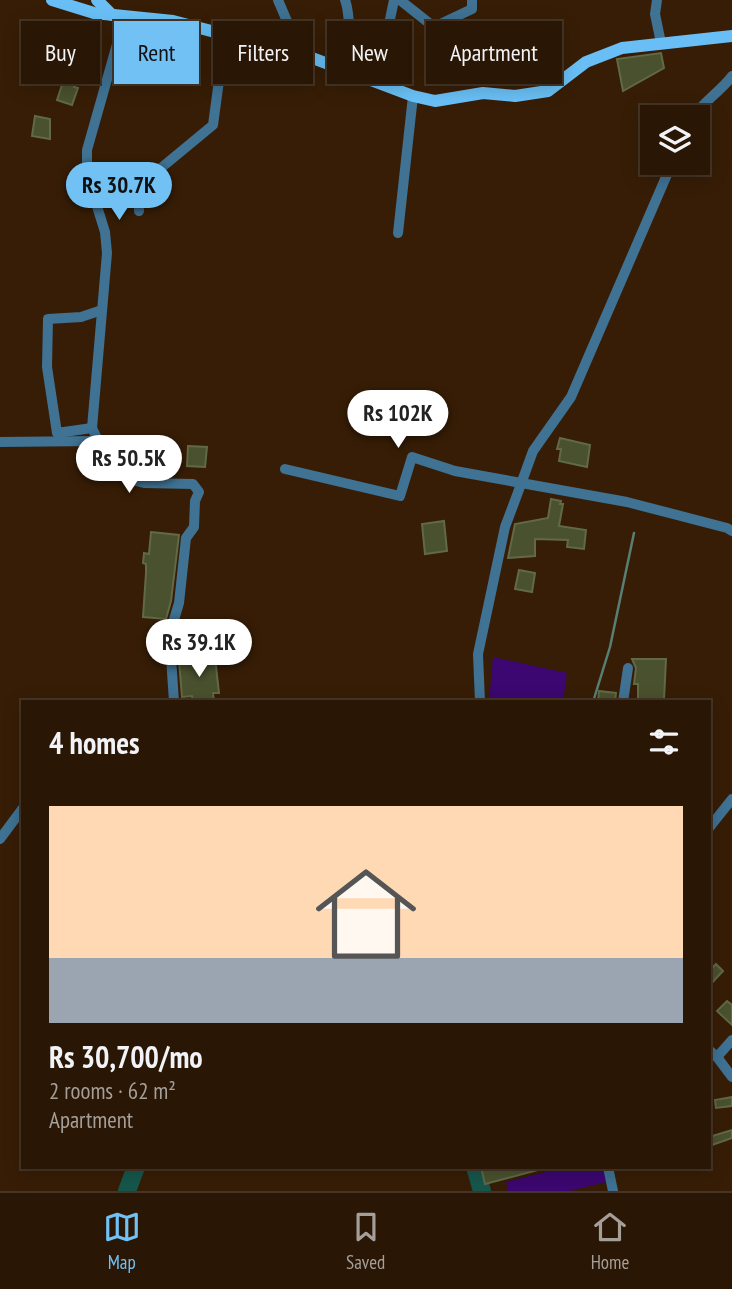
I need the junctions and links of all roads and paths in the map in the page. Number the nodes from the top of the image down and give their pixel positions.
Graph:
1 (52, 0) edge
2 (97, 0) edge
3 (278, 0) edge
4 (345, 0) edge
5 (394, 0) edge
6 (400, 0) edge
7 (472, 0) edge
8 (657, 0) edge
9 (118, 16) junction
10 (287, 21) edge
11 (349, 21) edge
12 (388, 21) edge
13 (213, 33) edge
14 (732, 36) edge
15 (661, 43) junction
16 (732, 76) edge
17 (219, 84) edge
18 (380, 84) edge
19 (413, 96) junction
20 (702, 105) edge
21 (668, 175) edge
22 (139, 211) dead end
23 (398, 233) dead end
24 (102, 310) junction
25 (93, 428) junction
26 (98, 441) junction
27 (0, 442) edge
28 (285, 469) dead end
29 (521, 482) junction
30 (732, 531) edge
31 (628, 668) dead end
32 (174, 700) edge
33 (480, 700) edge
34 (623, 700) edge
35 (732, 799) edge
36 (21, 811) edge
37 (711, 825) edge
38 (0, 839) edge
39 (732, 1041) edge
40 (713, 1054) edge
41 (732, 1077) edge
42 (608, 1169) edge
43 (613, 1191) edge

1 - 9 main road
2 - 9 main road
3 - 10 street
4 - 11 street
5 - 12 street
6 - 7 street
8 - 15 street
9 - 13 main road
9 - 24 street
14 - 15 main road
15 - 19 main road
16 - 20 street
17 - 22 street
18 - 19 main road
19 - 23 street
21 - 29 street
24 - 25 street
24 - 25 street
25 - 26 street
26 - 27 street
26 - 32 street
28 - 29 street
29 - 30 street
29 - 33 street
31 - 34 street
35 - 37 street
36 - 38 street
39 - 40 street
40 - 41 street
42 - 43 street

